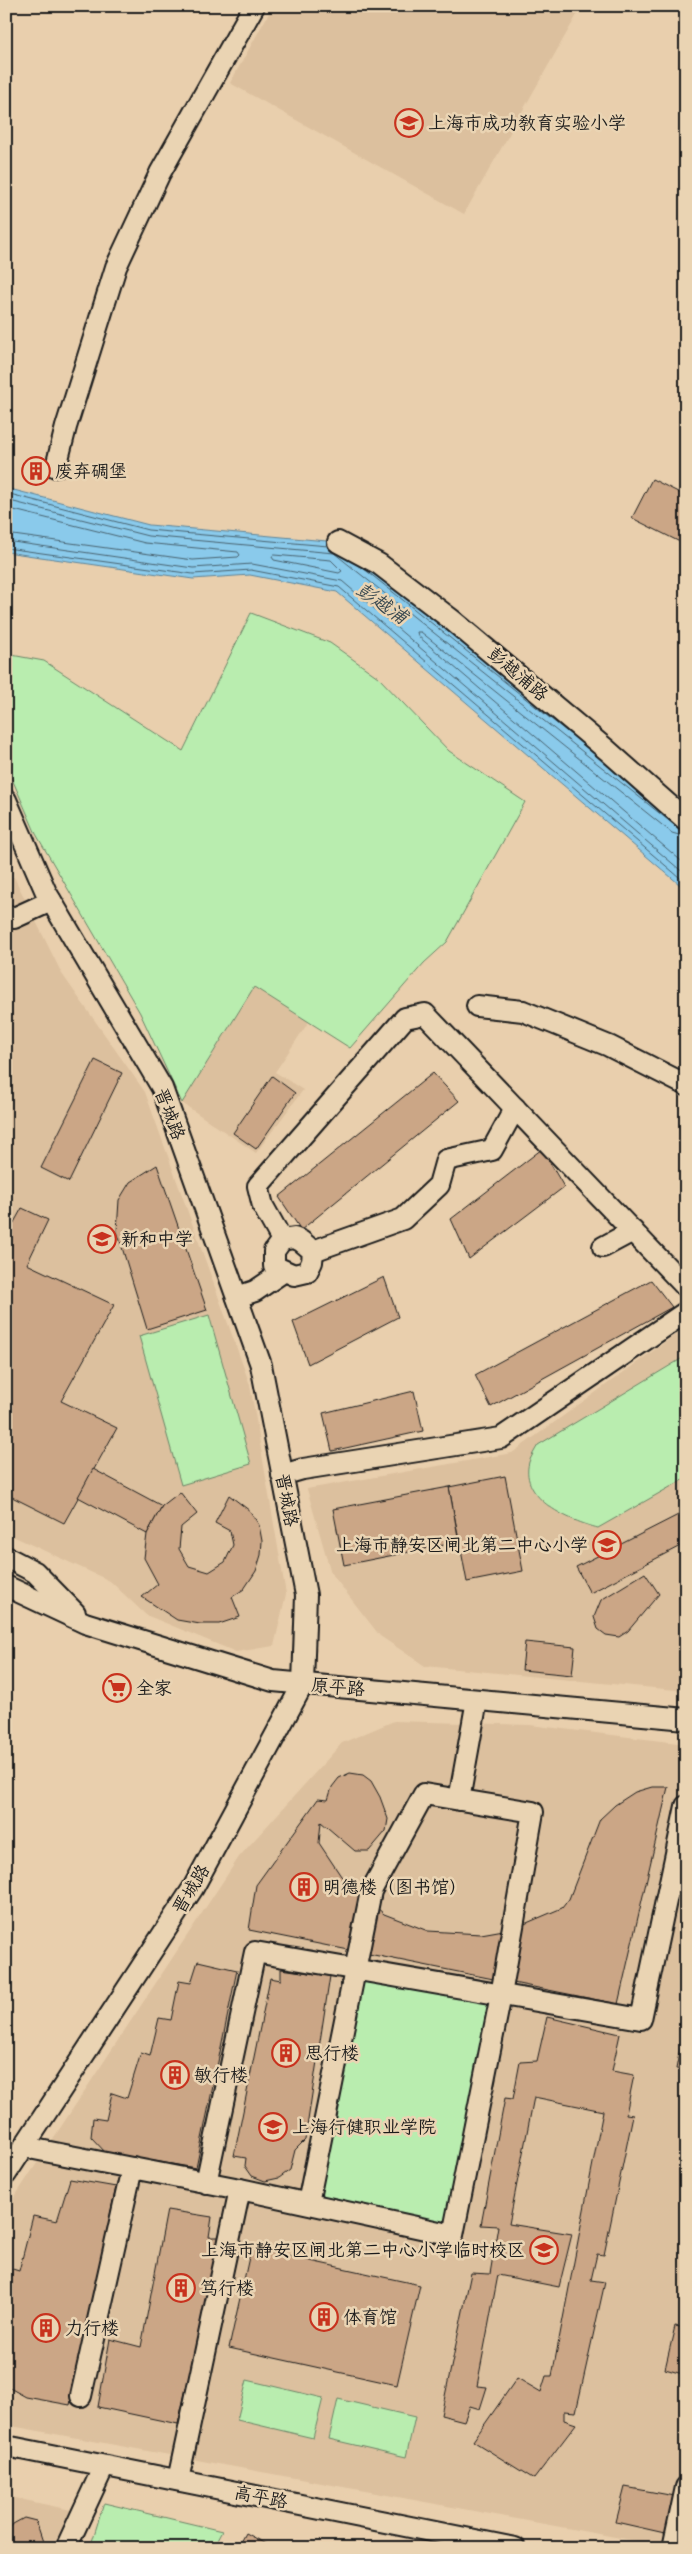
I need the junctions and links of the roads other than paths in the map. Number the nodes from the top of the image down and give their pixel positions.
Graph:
1 (254, 6) edge
2 (56, 466) dead end
3 (338, 542) dead end
4 (6, 800) edge
5 (686, 820) edge
6 (51, 901) junction
7 (6, 915) edge
8 (477, 1006) dead end
9 (686, 1085) edge
10 (515, 1108) junction
11 (633, 1231) junction
12 (282, 1240) junction
13 (603, 1247) dead end
14 (313, 1251) junction
15 (283, 1272) junction
16 (686, 1286) edge
17 (237, 1297) junction
18 (686, 1312) edge
19 (282, 1475) junction
20 (6, 1558) edge
21 (6, 1586) edge
22 (85, 1624) junction
23 (303, 1684) junction
24 (477, 1700) junction
25 (686, 1719) edge
26 (459, 1800) junction
27 (686, 1806) edge
28 (355, 1969) junction
29 (501, 1995) junction
30 (24, 2147) junction
31 (132, 2168) junction
32 (6, 2174) edge
33 (206, 2183) junction
34 (240, 2189) junction
35 (308, 2203) junction
36 (80, 2396) dead end
37 (6, 2446) edge
38 (104, 2466) junction
39 (178, 2480) junction
40 (686, 2487) edge
41 (66, 2548) edge
42 (515, 2548) edge
43 (673, 2548) edge

1 - 2 street
3 - 5 street, 彭越浦路
4 - 6 street, 晋城路
6 - 7 street
6 - 17 street, 晋城路
8 - 9 street
10 - 11 street
10 - 12 street
10 - 14 street
11 - 13 street
11 - 16 street
12 - 14 street
12 - 15 street
14 - 15 street
15 - 17 street
17 - 19 street, 晋城路
18 - 19 street
19 - 23 street, 晋城路
20 - 22 street
21 - 22 street, 原平路
22 - 23 street, 原平路
23 - 24 street, 原平路
23 - 30 street, 晋城路
24 - 25 street, 原平路
24 - 26 street
26 - 28 street
26 - 29 street
27 - 29 street
28 - 29 street
28 - 33 street
28 - 35 street
29 - 35 street
30 - 31 street
30 - 32 street, 晋城路
31 - 33 street
31 - 36 street
33 - 34 street
34 - 35 street
34 - 39 street
37 - 38 street, 高平路
38 - 39 street, 高平路
38 - 41 street
39 - 42 street, 高平路
40 - 43 street

